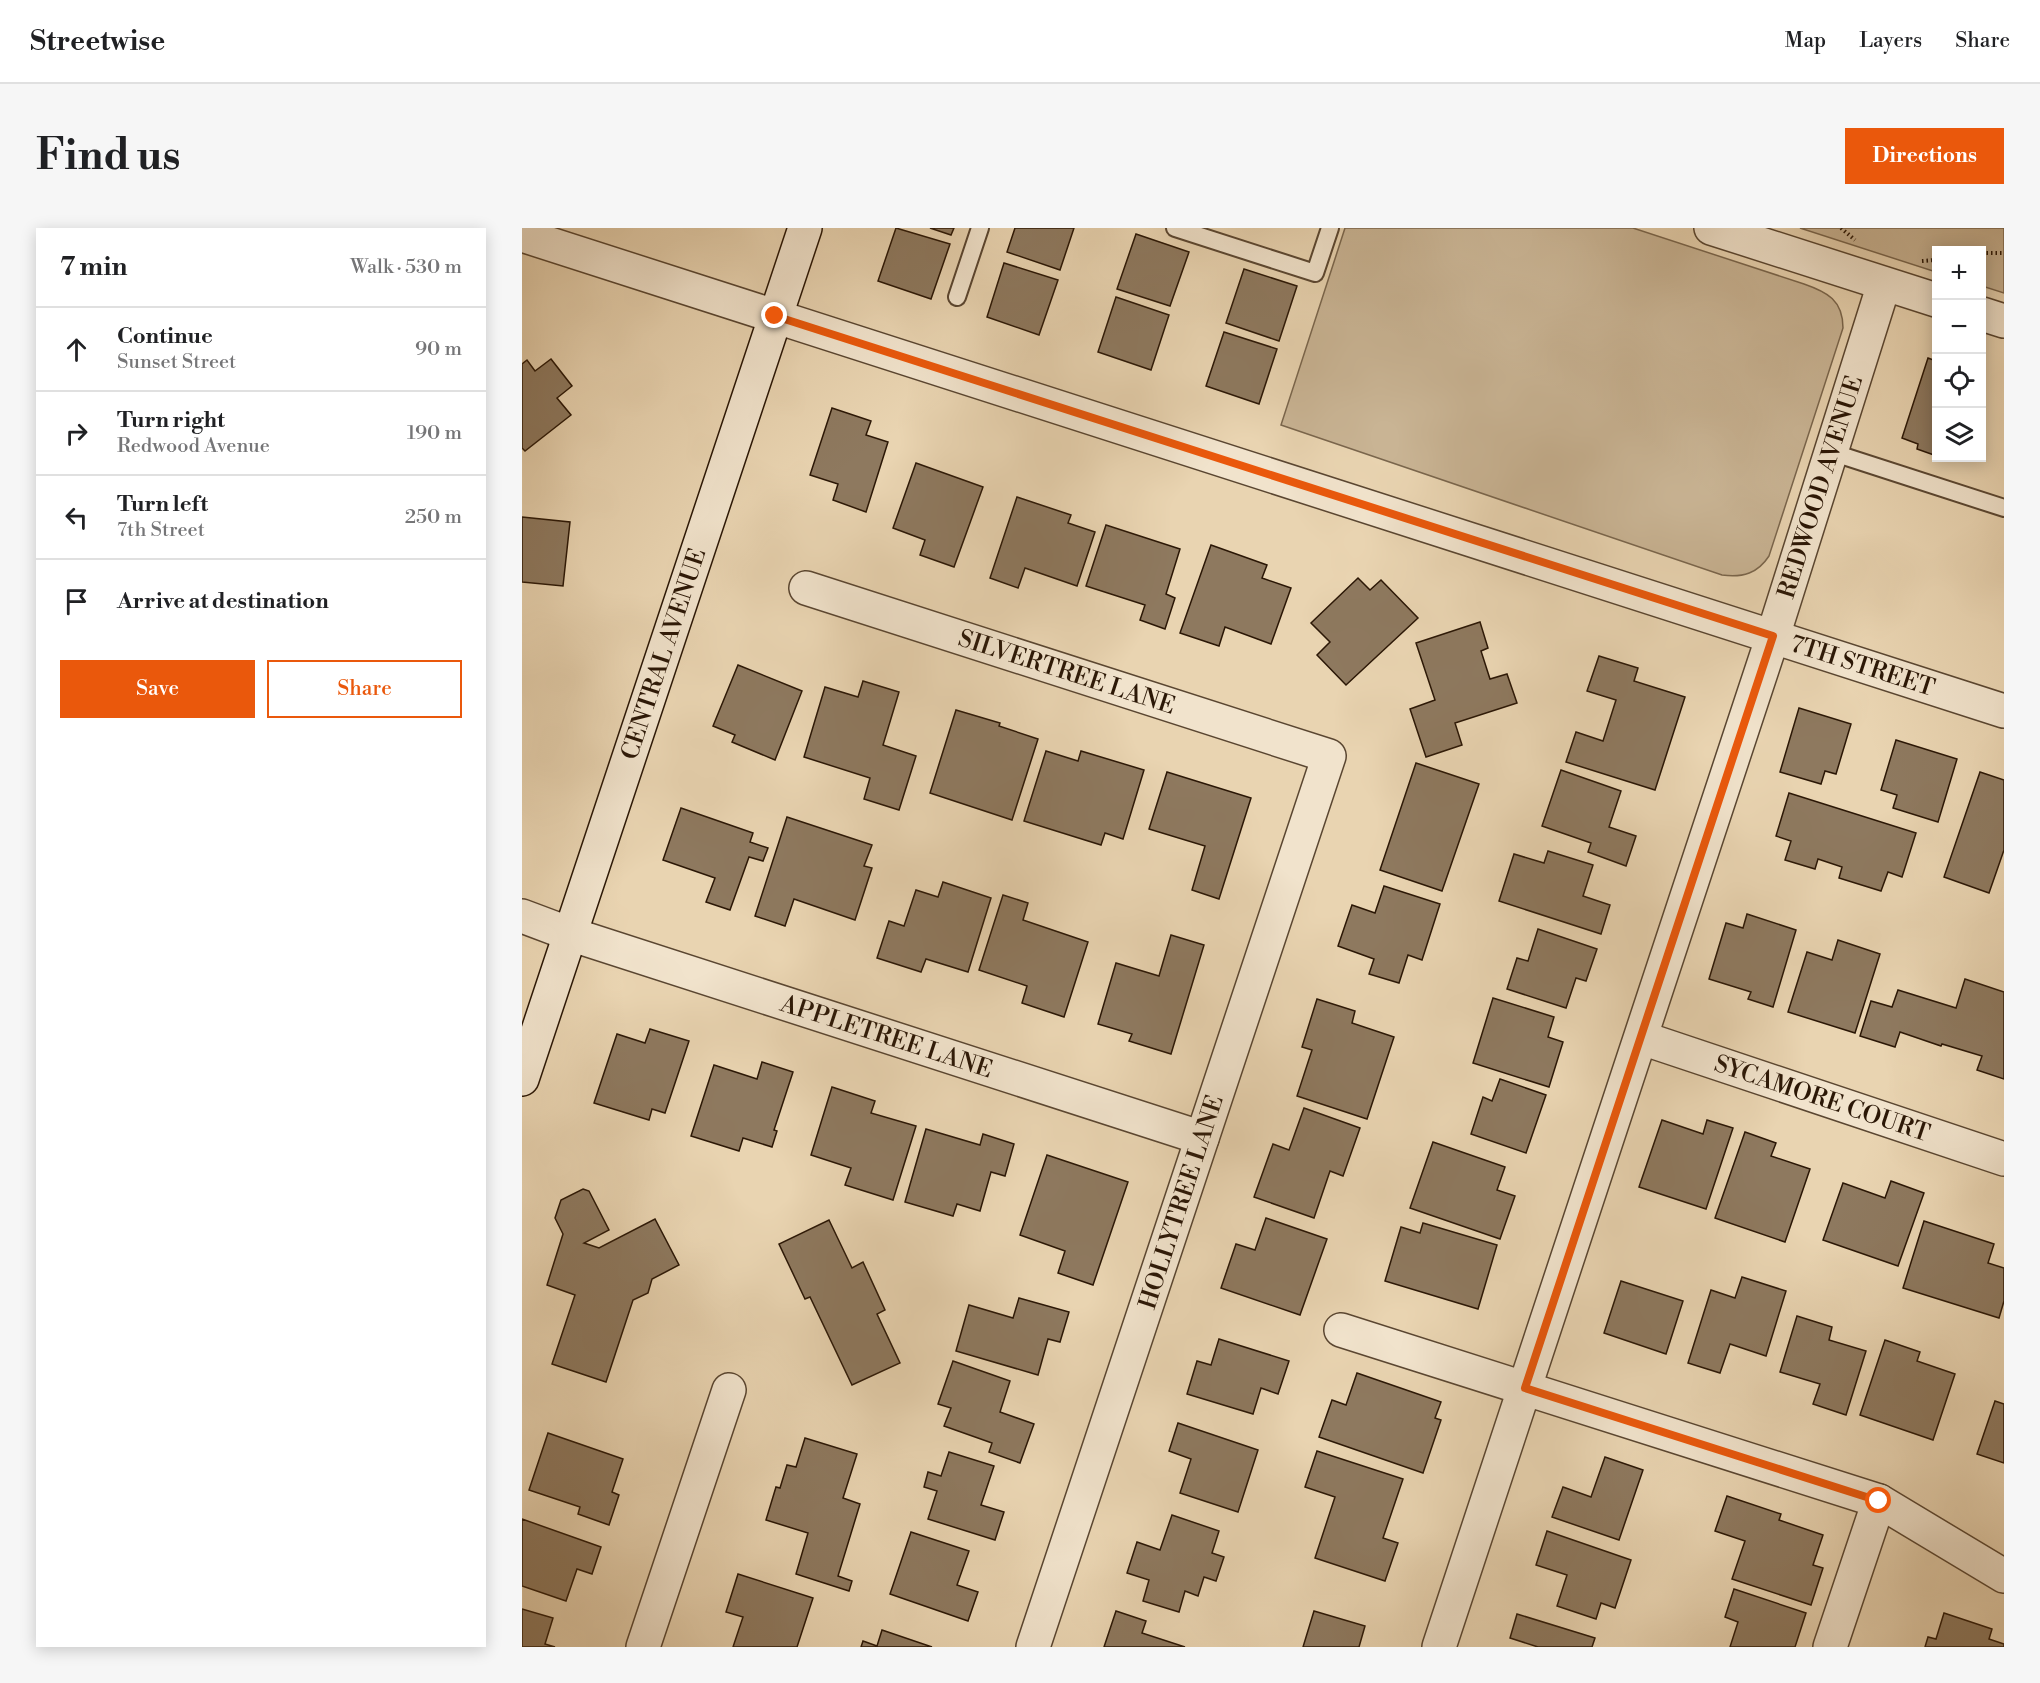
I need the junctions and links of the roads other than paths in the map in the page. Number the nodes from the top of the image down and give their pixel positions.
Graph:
1 (805, 228) edge
2 (980, 228) edge
3 (1174, 228) edge
4 (1330, 228) edge
5 (1711, 228) edge
6 (522, 235) edge
7 (1884, 284) junction
8 (957, 297) dead end
9 (1932, 299) edge
10 (1986, 315) edge
11 (775, 316) junction
12 (2004, 321) edge
13 (1831, 452) junction
14 (2004, 508) edge
15 (806, 588) dead end
16 (1773, 636) junction
17 (2004, 711) edge
18 (1329, 756) joint
19 (522, 916) edge
20 (570, 934) junction
21 (1642, 1038) junction
22 (522, 1079) edge
23 (1202, 1138) junction
24 (2004, 1159) edge
25 (1341, 1330) dead end
26 (1525, 1388) junction
27 (729, 1390) dead end
28 (1879, 1501) junction
29 (2004, 1576) edge
30 (643, 1647) edge
31 (1033, 1647) edge
32 (1439, 1647) edge
33 (1830, 1647) edge

1 - 11 street, CENTRAL AVENUE
2 - 8 lane
3 - 4 lane
5 - 7 street
6 - 11 street, 7TH STREET
7 - 9 street
7 - 13 street, REDWOOD AVENUE
10 - 12 street
11 - 16 street, 7TH STREET
11 - 20 street, CENTRAL AVENUE
13 - 14 lane
13 - 16 street, REDWOOD AVENUE
15 - 18 street, SILVERTREE LANE
16 - 17 street, 7TH STREET
16 - 21 street, REDWOOD AVENUE
18 - 23 street, HOLLYTREE LANE
19 - 20 street, APPLETREE LANE
20 - 22 street, CENTRAL AVENUE
20 - 23 street, APPLETREE LANE
21 - 24 street, SYCAMORE COURT
21 - 26 street, REDWOOD AVENUE
23 - 31 street, HOLLYTREE LANE
25 - 26 street
26 - 28 street
26 - 32 street, REDWOOD AVENUE
27 - 30 street
28 - 29 street
28 - 33 street

